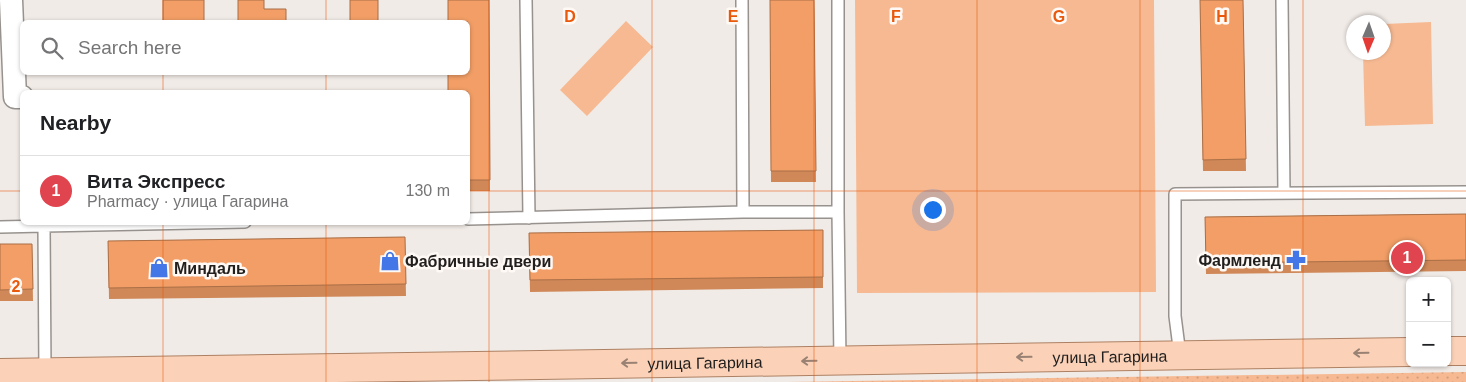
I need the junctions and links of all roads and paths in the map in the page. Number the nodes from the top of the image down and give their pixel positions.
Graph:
1 (11, 0) edge
2 (526, 0) edge
3 (742, 0) edge
4 (838, 0) edge
5 (1282, 0) edge
6 (12, 97) edge
7 (1466, 192) edge
8 (1284, 193) junction
9 (743, 212) junction
10 (838, 212) junction
11 (528, 218) junction
12 (470, 219) edge
13 (94, 225) edge
14 (44, 226) junction
15 (0, 227) edge
16 (1451, 351) edge
17 (1466, 351) edge
18 (1406, 352) edge
19 (1180, 355) junction
20 (840, 360) junction
21 (46, 372) junction
22 (0, 373) edge

1 - 6 street
2 - 11 lane
3 - 9 lane
4 - 10 lane
5 - 8 lane
7 - 8 lane
8 - 19 lane
9 - 10 lane
9 - 11 lane
10 - 20 lane
11 - 12 lane
13 - 14 lane
14 - 15 lane
14 - 21 lane
16 - 17 main road
18 -> 19 main road, улица Гагарина
19 -> 20 main road, улица Гагарина
20 -> 21 main road, улица Гагарина
21 - 22 main road, улица Гагарина

